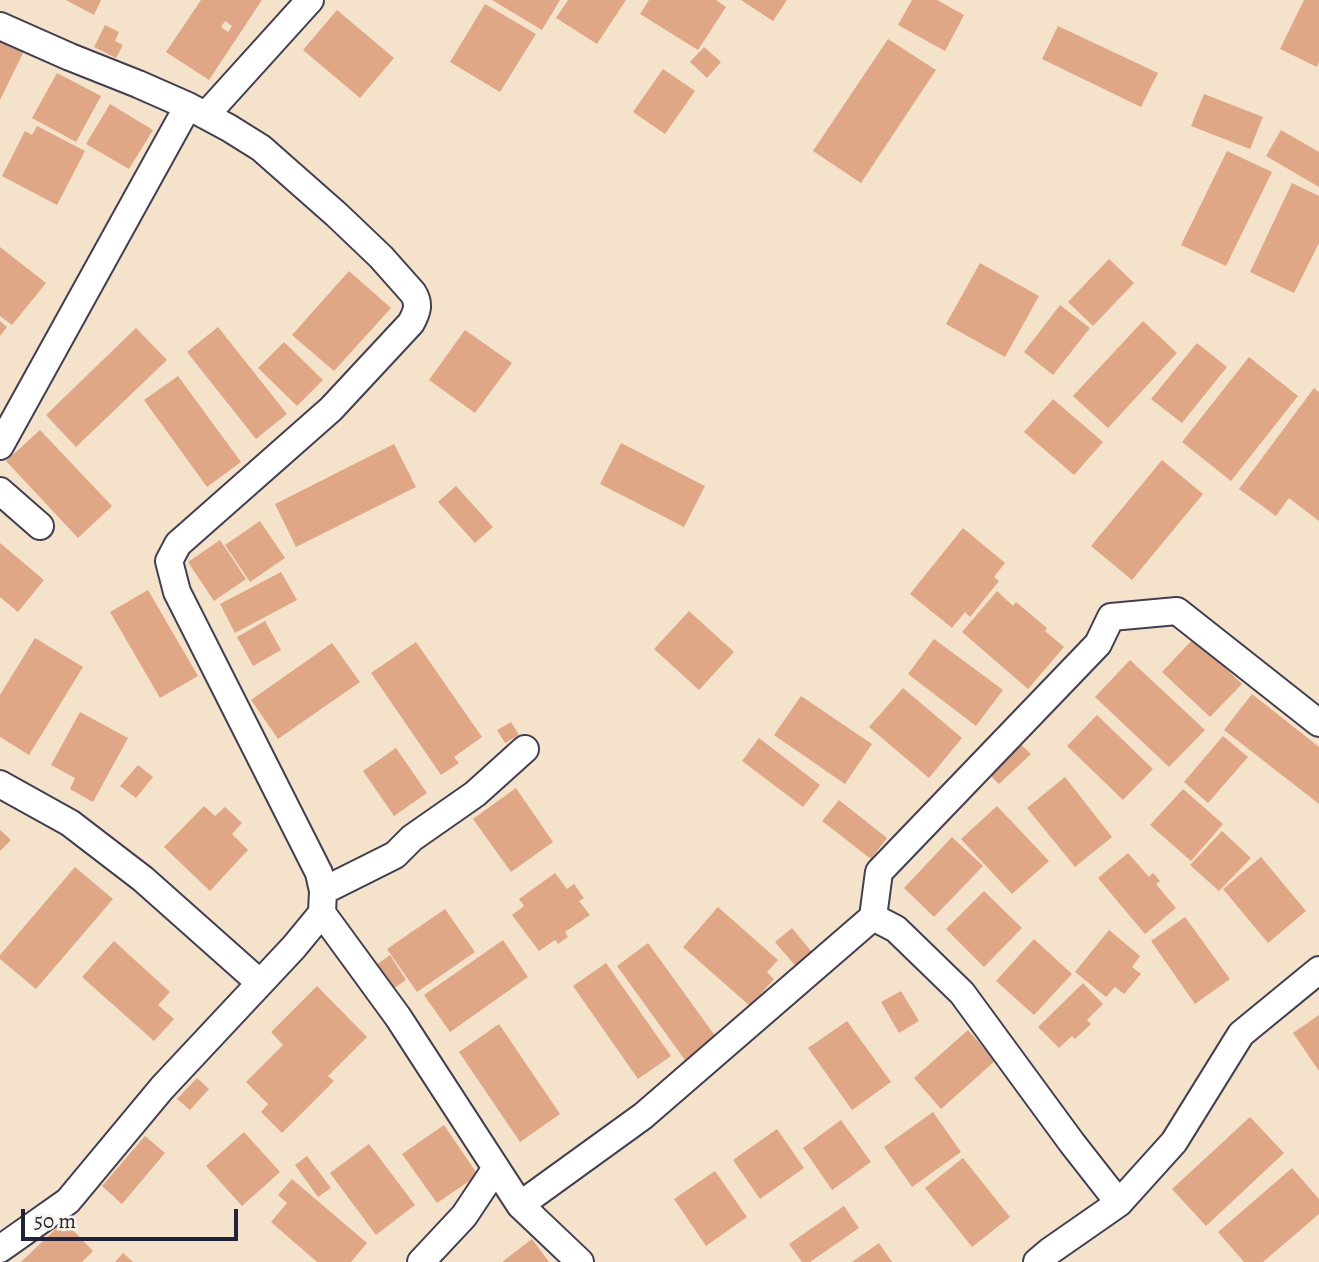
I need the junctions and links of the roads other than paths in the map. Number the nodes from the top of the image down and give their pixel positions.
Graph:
1 (310, 0) edge
2 (0, 26) edge
3 (197, 111) junction
4 (0, 446) edge
5 (0, 491) edge
6 (40, 526) dead end
7 (1319, 723) edge
8 (525, 749) dead end
9 (0, 784) edge
10 (322, 902) junction
11 (873, 917) junction
12 (1319, 970) edge
13 (260, 983) junction
14 (496, 1168) junction
15 (1119, 1203) junction
16 (520, 1205) junction
17 (0, 1249) edge
18 (421, 1262) edge
19 (580, 1262) edge
20 (1037, 1262) edge

1 - 3 street
2 - 3 street
3 - 4 street
3 - 10 street
5 - 6 street
7 - 11 street
8 - 10 street
9 - 13 street
10 - 13 street
10 - 14 street
11 - 15 street
11 - 16 street
12 - 15 street
13 - 17 street
14 - 16 street
14 - 18 street
15 - 20 street
16 - 19 street

